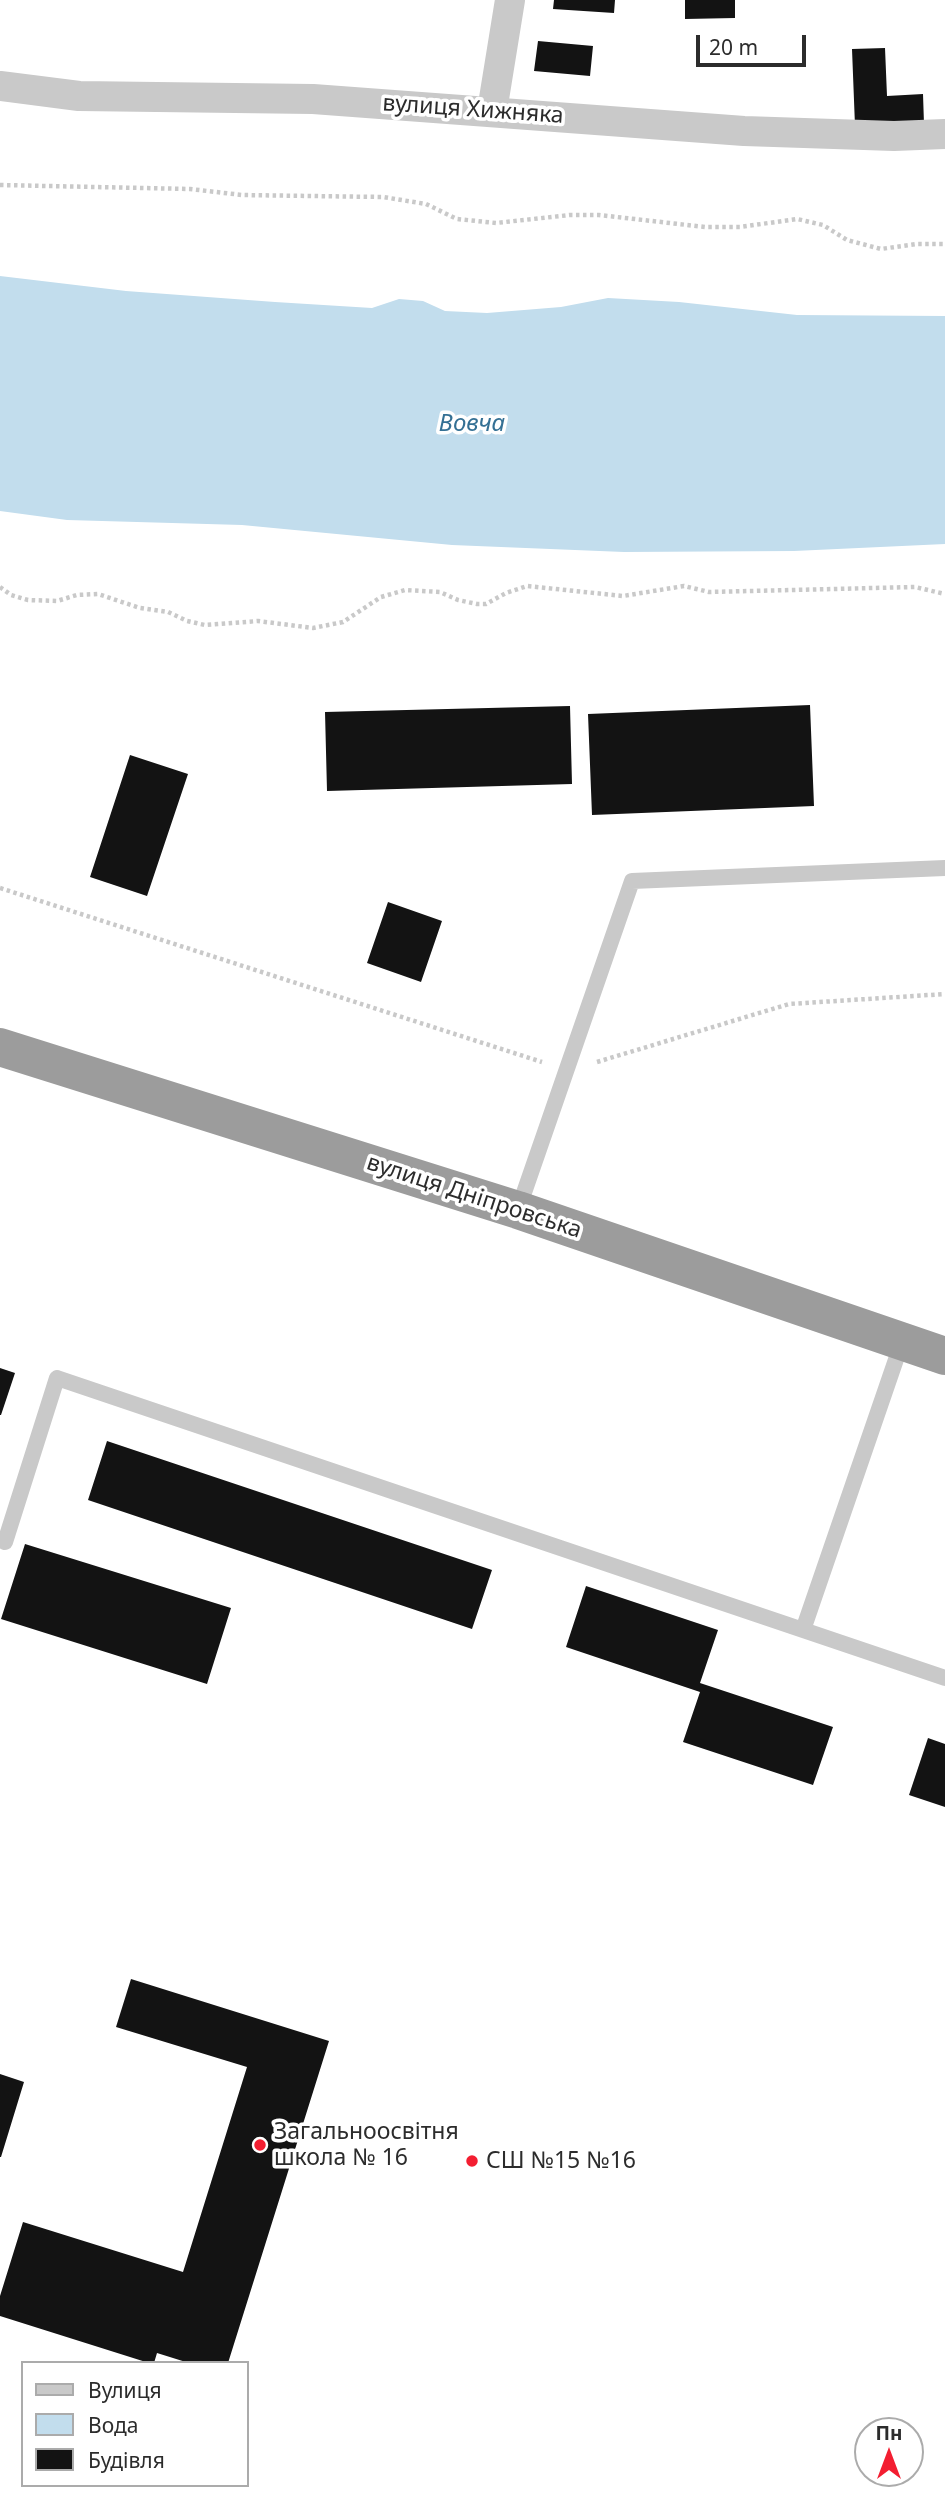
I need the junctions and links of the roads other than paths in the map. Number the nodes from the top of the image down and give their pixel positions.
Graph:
1 (510, 0) edge
2 (0, 86) edge
3 (492, 111) junction
4 (945, 134) edge
5 (945, 868) edge
6 (0, 1047) edge
7 (518, 1210) junction
8 (902, 1342) junction
9 (945, 1356) edge
10 (0, 1540) edge
11 (803, 1630) junction
12 (945, 1678) edge

1 - 3 street
2 - 3 street, вулиця Хижняка
3 - 4 street, вулиця Хижняка
5 - 7 lane
6 - 7 highway, вулиця Дніпровська
7 - 8 highway, вулиця Дніпровська
8 - 9 highway, вулиця Дніпровська
8 - 11 lane
10 - 11 lane
11 - 12 lane

